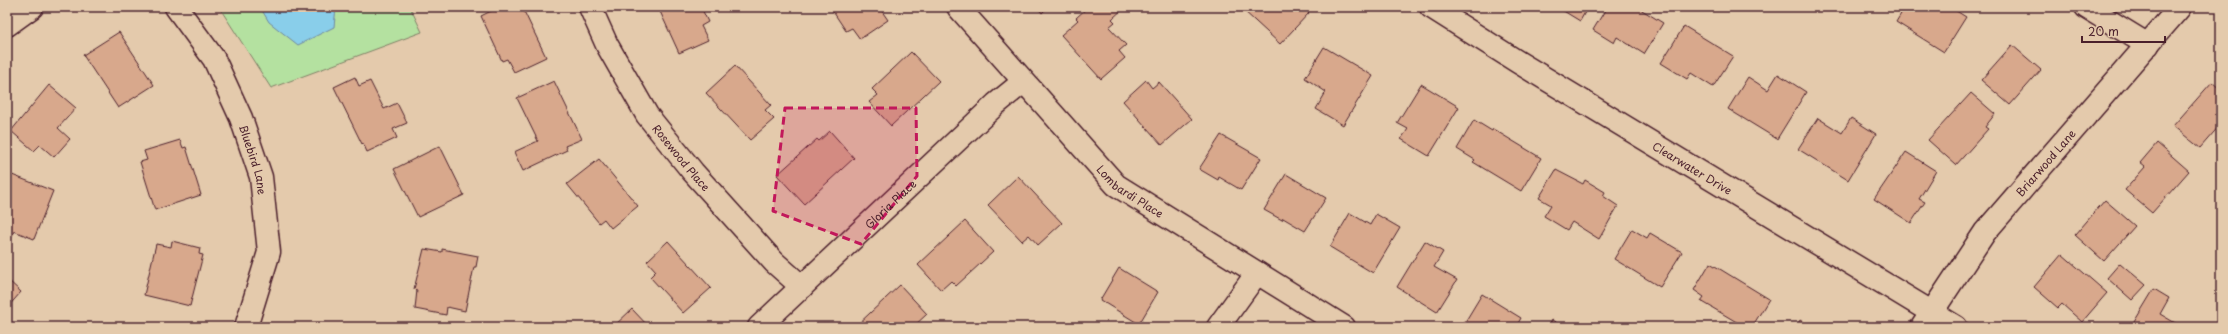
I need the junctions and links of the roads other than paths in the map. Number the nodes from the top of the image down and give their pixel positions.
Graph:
1 (32, 7) edge
2 (176, 7) edge
3 (590, 7) edge
4 (958, 7) edge
5 (1431, 7) edge
6 (2086, 7) edge
7 (2180, 7) edge
8 (7, 25) edge
9 (2148, 45) junction
10 (1023, 82) junction
11 (1257, 273) junction
12 (802, 287) junction
13 (1928, 320) edge
14 (246, 327) edge
15 (759, 327) edge
16 (1218, 327) edge
17 (1344, 327) edge
18 (1956, 327) edge

1 - 8 street
2 - 14 street, Bluebird Lane
3 - 12 street, Rosewood Place
4 - 10 street, Lombardi Place
5 - 13 street, Clearwater Drive
6 - 9 street
7 - 9 street, Briarwood Lane
9 - 13 street, Briarwood Lane
10 - 11 street, Lombardi Place
10 - 12 street, Gloria Place
11 - 16 street
11 - 17 street, Lombardi Place
12 - 15 street, Gloria Place
13 - 18 street, Clearwater Drive

